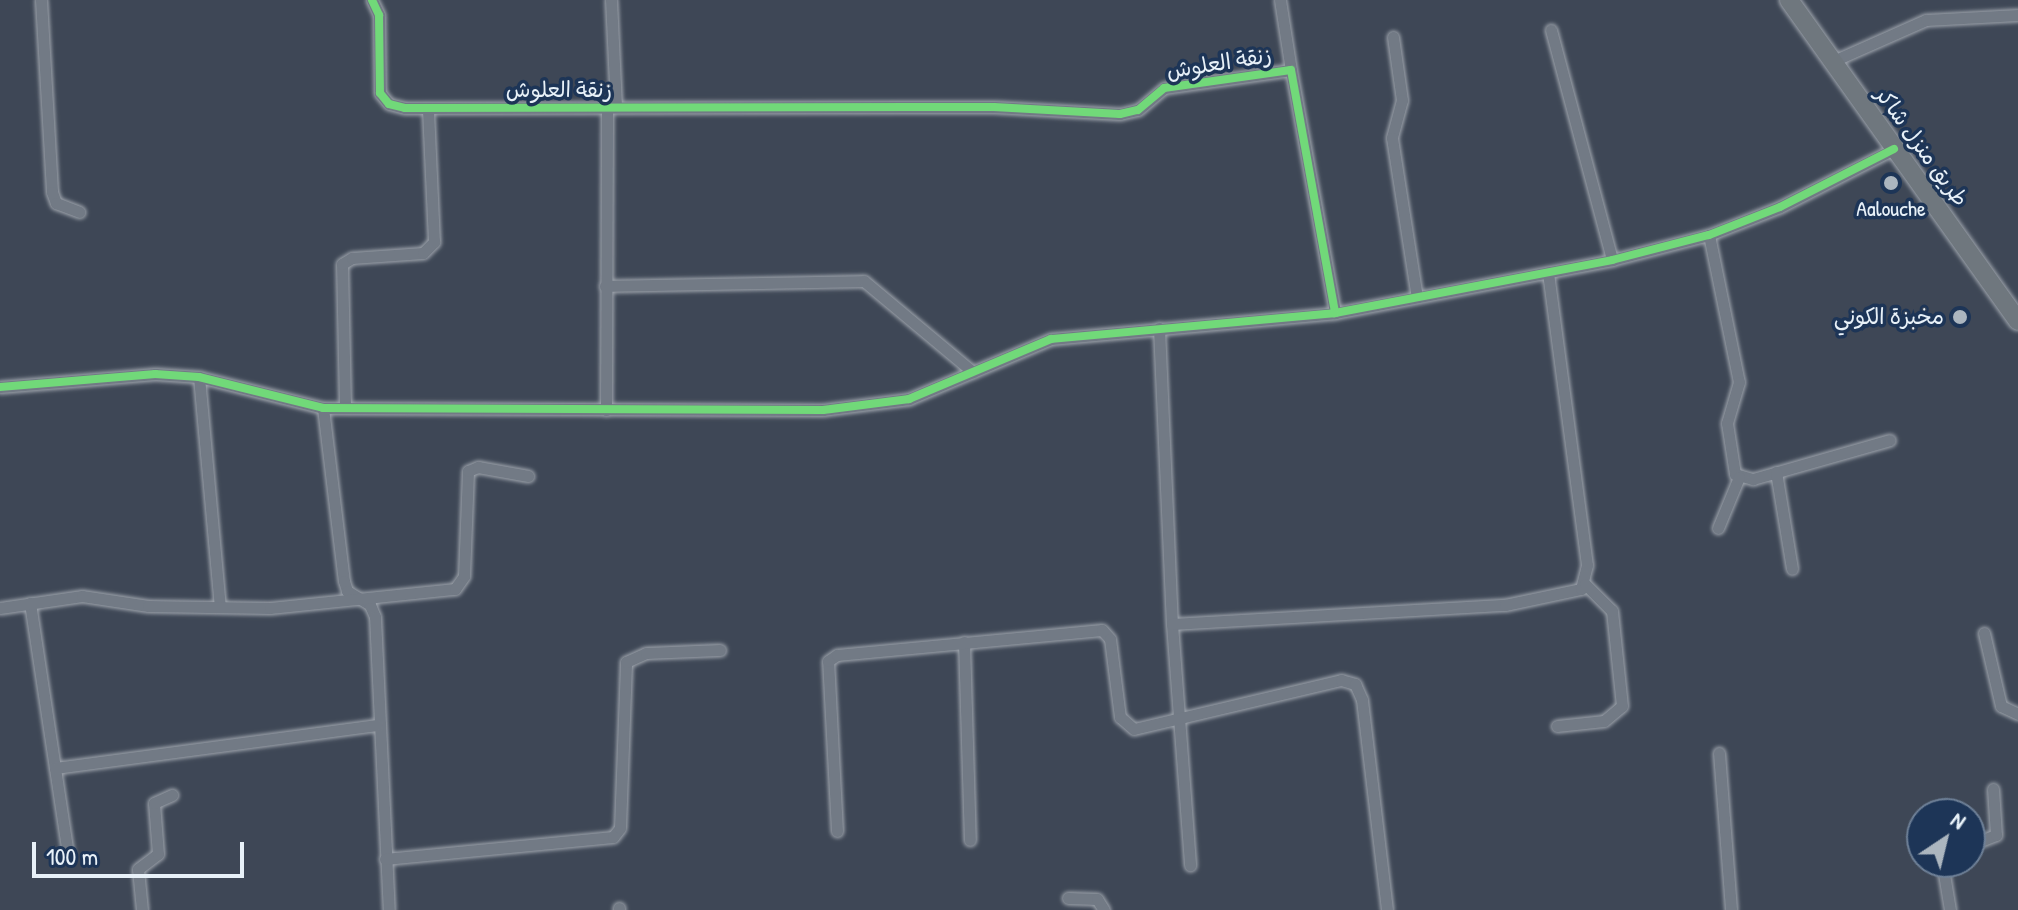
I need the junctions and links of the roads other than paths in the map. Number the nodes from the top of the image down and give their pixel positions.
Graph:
1 (41, 0) edge
2 (372, 0) edge
3 (611, 0) edge
4 (1280, 0) edge
5 (1789, 0) edge
6 (2018, 15) edge
7 (1551, 30) dead end
8 (1393, 37) dead end
9 (1831, 62) junction
10 (1291, 70) junction
11 (428, 108) junction
12 (611, 108) junction
13 (1894, 149) junction
14 (79, 212) dead end
15 (1709, 235) junction
16 (1612, 260) junction
17 (1548, 273) junction
18 (605, 286) junction
19 (1417, 297) junction
20 (1335, 313) junction
21 (2018, 321) edge
22 (1159, 328) junction
23 (973, 372) junction
24 (199, 377) junction
25 (0, 387) edge
26 (345, 406) junction
27 (323, 408) junction
28 (606, 410) junction
29 (1890, 440) dead end
30 (1776, 472) junction
31 (528, 476) dead end
32 (1739, 477) junction
33 (1718, 528) dead end
34 (1792, 569) dead end
35 (1585, 584) junction
36 (365, 602) junction
37 (30, 603) junction
38 (220, 606) junction
39 (0, 608) edge
40 (1172, 624) junction
41 (1984, 633) dead end
42 (964, 642) junction
43 (720, 650) dead end
44 (2018, 714) edge
45 (1177, 719) junction
46 (377, 725) junction
47 (1557, 726) dead end
48 (1719, 753) dead end
49 (55, 768) junction
50 (1993, 789) dead end
51 (172, 795) dead end
52 (837, 831) dead end
53 (1986, 839) edge
54 (970, 840) dead end
55 (68, 853) dead end
56 (385, 859) junction
57 (1190, 865) dead end
58 (1945, 878) edge
59 (1068, 898) dead end
60 (142, 910) edge
61 (389, 910) edge
62 (1104, 910) edge
63 (1387, 910) edge
64 (1731, 910) edge
65 (1950, 910) edge

1 - 14 street
2 - 11 street, زنقة العلوش
3 - 12 street
4 - 10 street
5 - 9 main road, طريق منزل شاكر
6 - 9 street
7 - 16 street
8 - 19 street
9 - 13 main road, طريق منزل شاكر
10 - 12 street, زنقة العلوش
10 - 20 street, زنقة العلوش
11 - 12 street, زنقة العلوش
11 - 26 street
12 - 18 street
13 - 15 street
13 - 21 main road, طريق منزل شاكر
15 - 16 street
15 - 32 street
16 - 17 street
17 - 19 street
17 - 35 street
18 - 23 street
18 - 28 street
19 - 20 street
20 - 22 street
22 - 23 street
22 - 40 street
23 - 28 street
24 - 25 street
24 - 27 street
24 - 38 street
26 - 27 street
26 - 28 street
27 - 36 street
29 - 30 street
30 - 32 street
30 - 34 street
31 - 36 street
32 - 33 street
35 - 40 street
35 - 47 street
36 - 38 street
36 - 46 street
37 - 38 street
37 - 39 street
37 - 49 street
40 - 45 street
41 - 44 street
42 - 45 street
42 - 52 street
42 - 54 street
43 - 56 street
45 - 57 street
45 - 63 street
46 - 49 street
46 - 56 street
48 - 64 street
49 - 55 street
50 - 53 street
51 - 60 street
56 - 61 street
58 - 65 street
59 - 62 street

